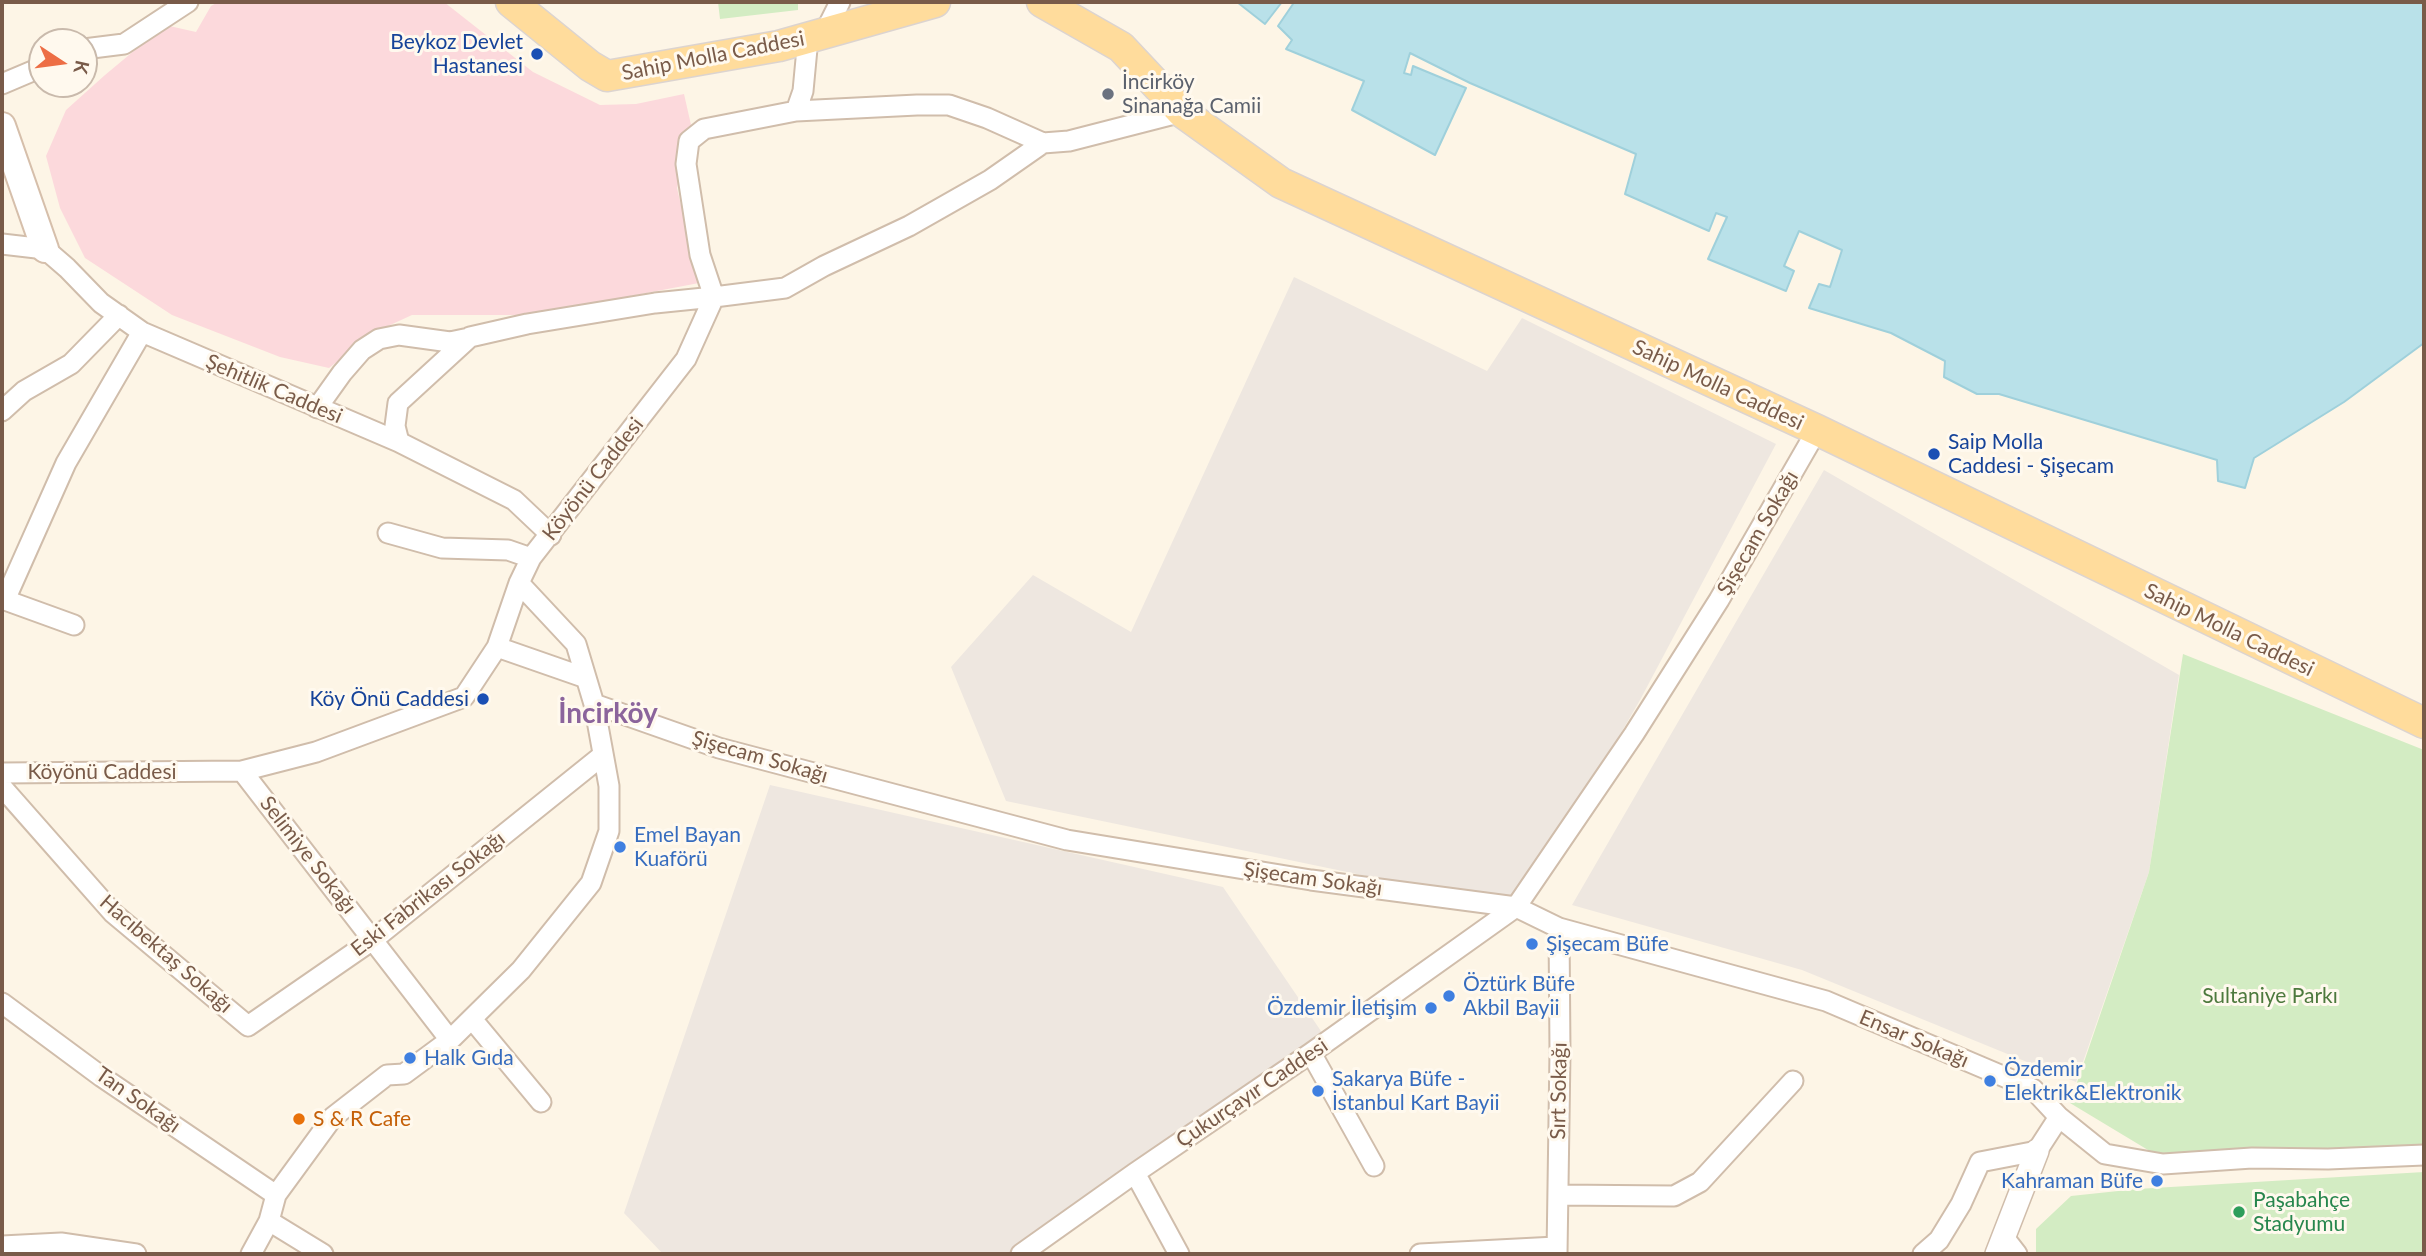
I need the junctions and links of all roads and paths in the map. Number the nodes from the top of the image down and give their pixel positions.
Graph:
1 (188, 2) edge
2 (511, 2) edge
3 (840, 2) edge
4 (935, 2) edge
5 (1042, 2) edge
6 (816, 36) junction
7 (98, 47) edge
8 (28, 73) edge
9 (2, 85) edge
10 (796, 111) junction
11 (1182, 112) junction
12 (2, 126) edge
13 (1043, 143) junction
14 (2, 244) edge
15 (45, 249) junction
16 (714, 297) junction
17 (118, 315) junction
18 (142, 332) junction
19 (470, 337) junction
20 (317, 408) junction
21 (2, 411) edge
22 (1817, 430) junction
23 (399, 442) junction
24 (388, 533) dead end
25 (551, 535) junction
26 (531, 558) junction
27 (519, 583) junction
28 (74, 625) dead end
29 (497, 647) junction
30 (586, 678) junction
31 (594, 704) junction
32 (2424, 723) edge
33 (603, 755) junction
34 (242, 771) junction
35 (2, 773) edge
36 (2, 787) edge
37 (1516, 907) junction
38 (1559, 928) junction
39 (374, 939) junction
40 (2, 1003) edge
41 (472, 1020) junction
42 (248, 1026) joint
43 (450, 1040) junction
44 (1311, 1054) junction
45 (1793, 1081) dead end
46 (541, 1102) dead end
47 (2059, 1118) junction
48 (2038, 1151) junction
49 (2424, 1155) edge
50 (1374, 1166) dead end
51 (1135, 1173) junction
52 (276, 1195) junction
53 (1558, 1195) junction
54 (269, 1221) junction
55 (2, 1246) edge
56 (2006, 1248) edge
57 (1556, 1250) edge
58 (136, 1254) edge
59 (251, 1254) edge
60 (323, 1254) edge
61 (1021, 1254) edge
62 (1179, 1254) edge
63 (1420, 1254) edge
64 (1923, 1254) edge

1 - 7 street
2 - 6 main road, Sahip Molla Caddesi
3 - 6 street
4 - 6 main road, Sahip Molla Caddesi
5 - 11 main road, Sahip Molla Caddesi
6 - 10 street
8 - 9 street
10 - 13 street
10 - 16 street
11 - 13 street
11 - 22 main road, Sahip Molla Caddesi
12 - 15 main road
13 - 16 street
14 - 15 street
15 - 17 street, Şehitlik Caddesi
16 - 19 street
16 - 25 street, Köyönü Caddesi
17 - 18 street, Şehitlik Caddesi
17 - 21 street
18 - 20 street, Şehitlik Caddesi
18 - 28 street
19 - 20 street
19 - 23 street
20 - 23 street, Şehitlik Caddesi
22 - 32 main road, Sahip Molla Caddesi
22 - 37 street, Şişecam Sokağı
23 - 25 street, Şehitlik Caddesi
24 - 26 street
25 - 26 street, Köyönü Caddesi
26 - 27 street, Köyönü Caddesi
27 - 29 street, Köyönü Caddesi
27 - 30 street
29 - 30 street
29 - 34 street, Köyönü Caddesi
30 - 31 street
31 - 33 street
31 - 37 street, Şişecam Sokağı
33 - 39 street, Eski Fabrikası Sokağı
33 - 41 street
34 - 35 street, Köyönü Caddesi
34 - 39 street, Selimiye Sokağı
36 - 42 street, Hacıbektaş Sokağı
37 - 38 street, Ensar Sokağı
37 - 44 street, Çukurçayır Caddesi
38 - 47 street, Ensar Sokağı
38 - 53 street, Sırt Sokağı
39 - 42 street, Eski Fabrikası Sokağı
39 - 43 street, Selimiye Sokağı
40 - 52 street, Tan Sokağı
41 - 43 street
41 - 46 street
43 - 52 street
44 - 50 street
44 - 51 street, Çukurçayır Caddesi
45 - 53 street
47 - 48 street
47 - 49 street, Ensar Sokağı
48 - 56 street
48 - 64 street
51 - 61 street, Çukurçayır Caddesi
51 - 62 street
52 - 54 street
53 - 57 street, Sırt Sokağı
54 - 59 street
54 - 60 street
55 - 58 street
57 - 63 street

